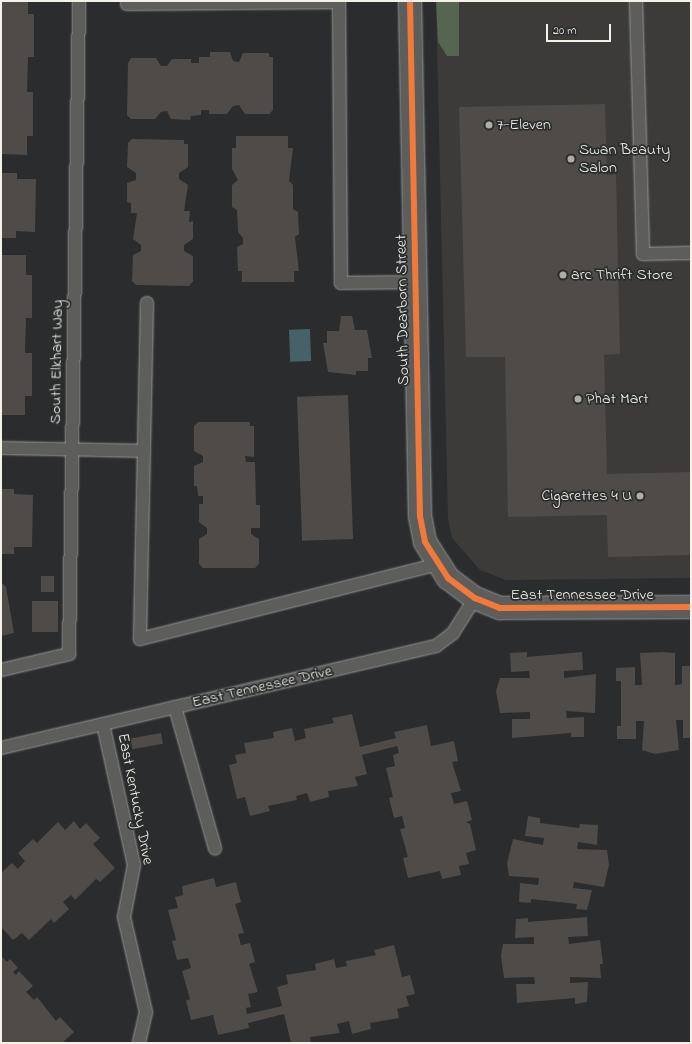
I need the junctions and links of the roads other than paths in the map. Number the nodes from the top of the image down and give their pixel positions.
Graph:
1 (79, 1) edge
2 (410, 1) edge
3 (636, 1) edge
4 (127, 4) dead end
5 (691, 253) edge
6 (416, 282) junction
7 (147, 303) dead end
8 (1, 448) edge
9 (71, 450) junction
10 (144, 451) junction
11 (438, 564) junction
12 (475, 598) junction
13 (691, 607) edge
14 (1, 670) edge
15 (175, 707) junction
16 (103, 724) junction
17 (1, 748) edge
18 (215, 848) dead end
19 (139, 1043) edge

1 - 9 lane, South Elkhart Way
2 - 6 street, South Dearborn Street
3 - 5 lane
4 - 6 lane
6 - 11 street, South Dearborn Street
7 - 10 lane
8 - 9 lane
9 - 10 lane
9 - 14 lane, South Elkhart Way
10 - 11 lane
11 - 12 street, South Dearborn Street
12 - 13 street, East Tennessee Drive
12 - 15 lane, East Tennessee Drive
15 - 16 lane, East Tennessee Drive
15 - 18 lane
16 - 17 lane, East Tennessee Drive
16 - 19 lane, East Kentucky Drive

